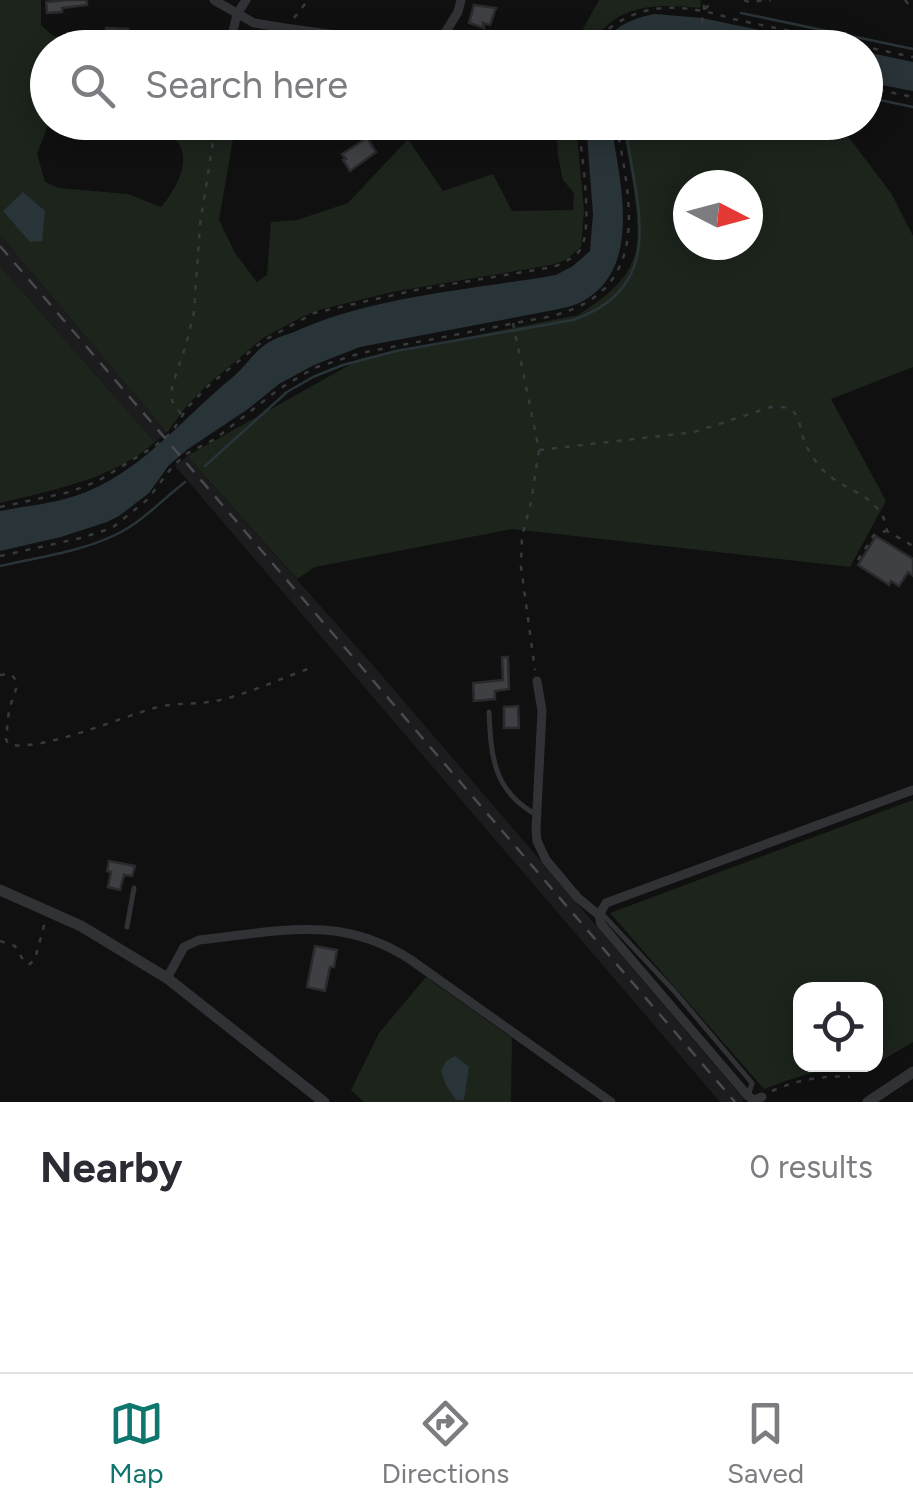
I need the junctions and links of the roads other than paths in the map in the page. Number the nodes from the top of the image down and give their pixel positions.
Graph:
1 (214, 0) edge
2 (246, 0) edge
3 (461, 0) edge
4 (237, 14) junction
5 (233, 30) edge
6 (300, 30) edge
7 (446, 30) edge
8 (536, 681) road end
9 (489, 712) dead end
10 (913, 790) edge
11 (537, 815) junction
12 (134, 888) dead end
13 (0, 890) edge
14 (599, 915) junction
15 (127, 927) dead end
16 (167, 978) junction
17 (913, 1072) edge
18 (762, 1097) road end
19 (324, 1102) edge
20 (611, 1102) edge
21 (868, 1102) edge

1 - 4 street
2 - 4 street
3 - 7 street
4 - 5 street
4 - 6 street
8 - 11 street
9 - 11 lane
10 - 14 street
11 - 14 street
12 - 15 lane
13 - 16 street
14 - 18 street
16 - 19 street
16 - 20 street
17 - 21 street

